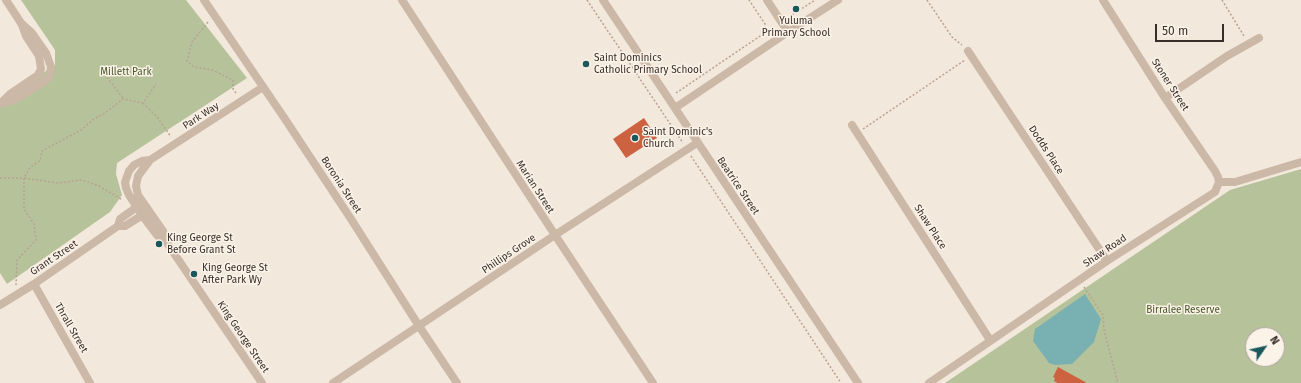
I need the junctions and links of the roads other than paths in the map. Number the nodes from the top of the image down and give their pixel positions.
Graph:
1 (6, 0) edge
2 (204, 0) edge
3 (402, 0) edge
4 (603, 0) edge
5 (767, 0) edge
6 (838, 0) edge
7 (1103, 0) edge
8 (21, 23) junction
9 (788, 32) junction
10 (1259, 38) dead end
11 (969, 53) road end
12 (263, 87) junction
13 (1165, 98) junction
14 (675, 108) junction
15 (852, 125) dead end
16 (697, 143) junction
17 (150, 160) junction
18 (1301, 162) edge
19 (129, 171) joint
20 (138, 176) joint
21 (1219, 182) junction
22 (140, 205) junction
23 (146, 213) junction
24 (118, 226) junction
25 (555, 235) junction
26 (1107, 260) junction
27 (34, 284) junction
28 (0, 305) edge
29 (419, 326) junction
30 (990, 340) junction
31 (90, 383) edge
32 (262, 383) edge
33 (333, 383) edge
34 (457, 383) edge
35 (653, 383) edge
36 (858, 383) edge
37 (928, 383) edge

1 - 8 street
2 - 12 street, Boronia Street
3 - 25 street, Marian Street
4 - 14 street, Beatrice Street
5 - 9 street
6 - 9 street
7 - 13 street, Stoner Street
8 - 8 street
9 - 14 street
10 - 13 street
11 - 26 street, Dodds Place
12 - 17 street, Park Way
12 - 29 street, Boronia Street
13 - 21 street, Stoner Street
14 - 16 street, Beatrice Street
15 - 30 street, Shaw Place
16 - 25 street, Phillips Grove
16 - 36 street, Beatrice Street
17 - 19 street, Park Way
17 - 20 street, Park Way
18 - 21 street
19 - 22 street, King George Street
20 - 22 street, King George Street
21 - 26 street, Shaw Road
22 - 23 street, King George Street
22 - 24 street, Grant Street
23 - 24 street, Grant Street
23 - 32 street, King George Street
24 - 27 street, Grant Street
25 - 29 street, Phillips Grove
25 - 35 street, Marian Street
26 - 30 street, Shaw Road
27 - 28 street, Grant Street
27 - 31 street, Thrall Street
29 - 33 street, Phillips Grove
29 - 34 street, Boronia Street
30 - 37 street, Shaw Road

